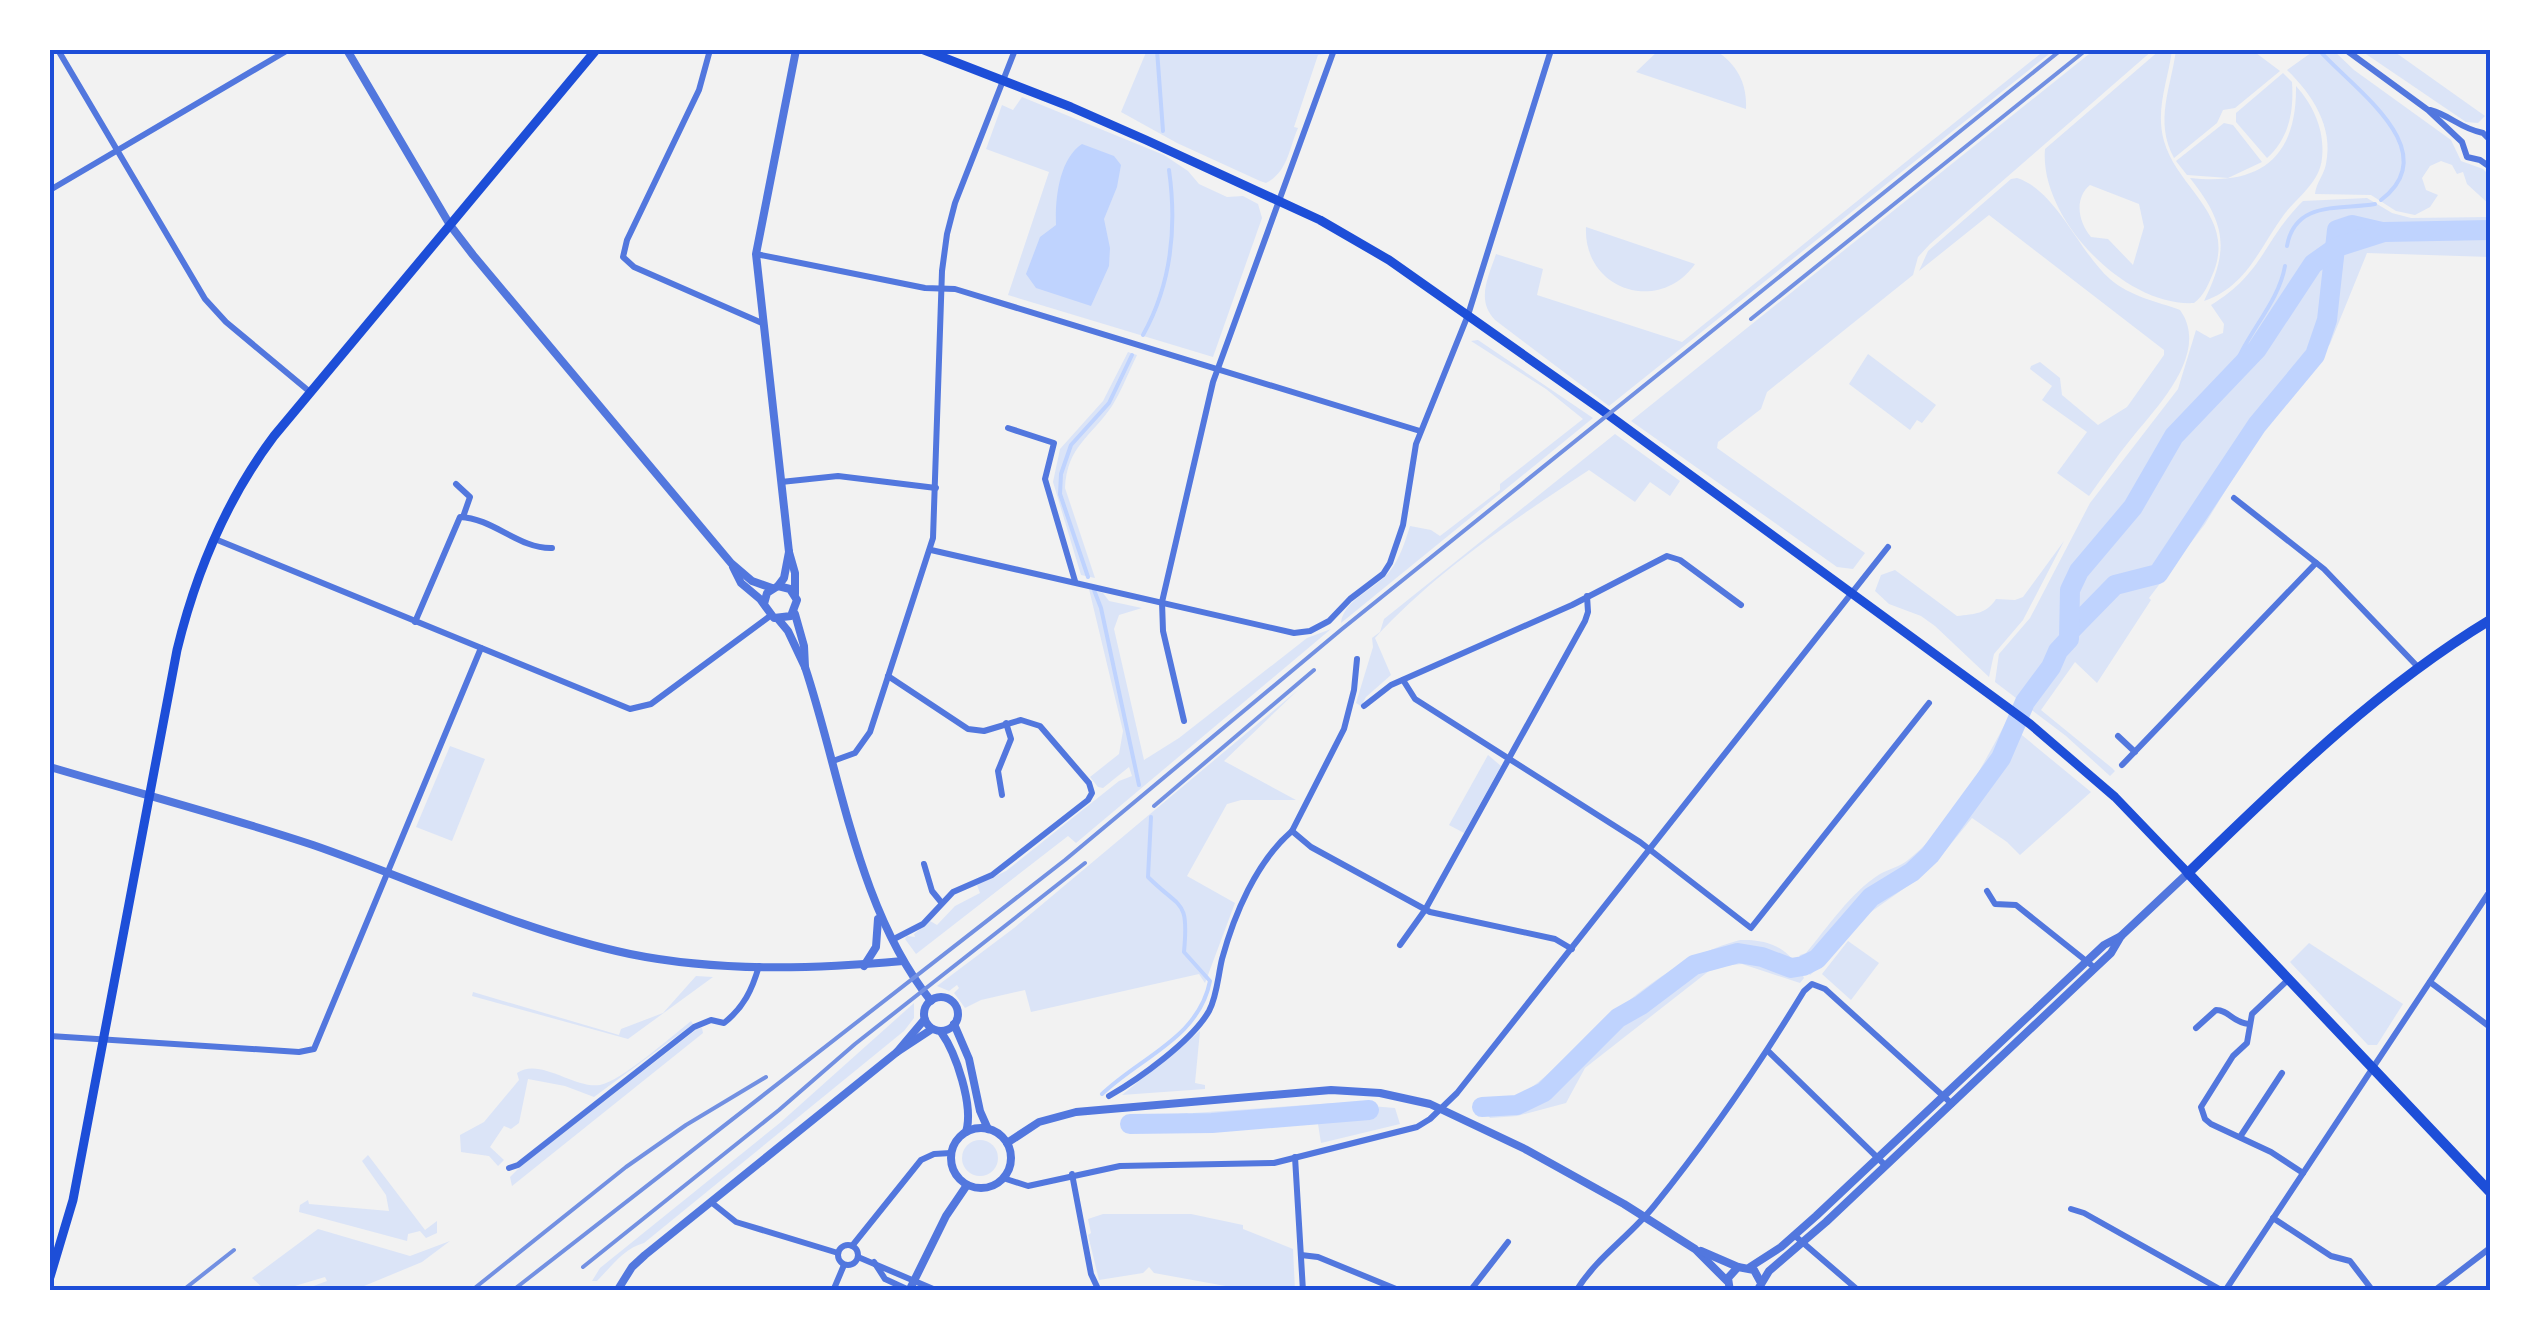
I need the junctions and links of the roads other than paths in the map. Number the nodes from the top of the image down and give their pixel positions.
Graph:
1 (58, 50) edge
2 (288, 50) edge
3 (347, 50) edge
4 (596, 50) edge
5 (710, 50) edge
6 (796, 50) edge
7 (924, 50) edge
8 (1015, 50) edge
9 (1334, 50) edge
10 (1550, 50) edge
11 (2346, 50) edge
12 (1002, 80) junction
13 (2428, 110) junction
14 (2479, 130) junction
15 (2490, 140) edge
16 (2462, 142) junction
17 (117, 151) junction
18 (2489, 153) edge
19 (2480, 160) junction
20 (2490, 167) edge
21 (50, 190) edge
22 (1278, 200) junction
23 (450, 225) junction
24 (756, 254) junction
25 (942, 288) junction
26 (1468, 315) junction
27 (762, 323) junction
28 (1218, 370) junction
29 (310, 392) junction
30 (1008, 428) dead end
31 (1421, 431) junction
32 (781, 482) junction
33 (456, 484) dead end
34 (936, 488) junction
35 (2234, 498) dead end
36 (463, 516) junction
37 (214, 538) junction
38 (1888, 547) dead end
39 (552, 548) dead end
40 (931, 550) junction
41 (790, 552) junction
42 (2316, 562) junction
43 (731, 563) junction
44 (1075, 581) junction
45 (775, 587) junction
46 (1850, 592) junction
47 (794, 594) junction
48 (1587, 596) junction
49 (1162, 602) junction
50 (764, 604) junction
51 (1741, 605) dead end
52 (794, 612) junction
53 (774, 618) junction
54 (2490, 620) edge
55 (415, 622) junction
56 (481, 648) junction
57 (1357, 659) dead end
58 (2417, 666) junction
59 (805, 668) junction
60 (888, 676) junction
61 (1404, 680) junction
62 (1929, 703) dead end
63 (1364, 706) dead end
64 (1184, 721) dead end
65 (1006, 723) junction
66 (2118, 736) dead end
67 (2134, 752) junction
68 (1509, 758) junction
69 (834, 761) junction
70 (2122, 765) dead end
71 (50, 768) edge
72 (1002, 795) dead end
73 (149, 796) junction
74 (1292, 831) junction
75 (1651, 849) junction
76 (924, 864) dead end
77 (388, 872) junction
78 (2188, 873) junction
79 (1987, 890) dead end
80 (2488, 894) edge
81 (940, 902) junction
82 (1424, 910) junction
83 (878, 914) junction
84 (2121, 936) junction
85 (891, 940) junction
86 (1400, 945) dead end
87 (1572, 948) junction
88 (2087, 960) junction
89 (903, 962) junction
90 (760, 965) junction
91 (864, 966) junction
92 (2095, 968) junction
93 (2289, 980) junction
94 (2430, 982) junction
95 (930, 1000) junction
96 (924, 1020) junction
97 (954, 1024) junction
98 (2249, 1024) junction
99 (2196, 1028) dead end
100 (2490, 1028) edge
101 (937, 1030) junction
102 (50, 1036) edge
103 (103, 1040) junction
104 (1768, 1051) junction
105 (897, 1052) junction
106 (2373, 1067) junction
107 (2282, 1074) dead end
108 (1109, 1096) dead end
109 (1943, 1096) junction
110 (1952, 1104) junction
111 (1443, 1108) junction
112 (988, 1129) junction
113 (966, 1132) junction
114 (2240, 1137) junction
115 (1006, 1143) junction
116 (951, 1153) junction
117 (1295, 1157) junction
118 (1878, 1158) junction
119 (1886, 1166) junction
120 (509, 1168) dead end
121 (2304, 1172) junction
122 (1072, 1174) junction
123 (1003, 1178) junction
124 (967, 1185) junction
125 (2490, 1192) edge
126 (711, 1202) junction
127 (2071, 1208) dead end
128 (1645, 1217) junction
129 (2273, 1218) junction
130 (1794, 1235) junction
131 (1508, 1242) dead end
132 (1802, 1244) junction
133 (852, 1246) junction
134 (2490, 1248) edge
135 (1694, 1249) junction
136 (838, 1253) junction
137 (1302, 1255) junction
138 (858, 1257) junction
139 (874, 1262) junction
140 (844, 1265) junction
141 (1738, 1267) junction
142 (1750, 1268) junction
143 (50, 1276) edge
144 (916, 1279) junction
145 (1759, 1286) edge
146 (1728, 1288) edge
147 (617, 1291) edge
148 (833, 1291) edge
149 (909, 1291) edge
150 (938, 1291) edge
151 (1099, 1291) edge
152 (1127, 1291) edge
153 (1176, 1291) edge
154 (1303, 1291) edge
155 (1400, 1291) edge
156 (1470, 1291) edge
157 (1576, 1291) edge
158 (1858, 1291) edge
159 (2224, 1291) edge
160 (2373, 1291) edge
161 (2434, 1291) edge

1 - 17 street
2 - 17 street
3 - 23 street
4 - 23 main road
5 - 27 street
6 - 24 street
7 - 12 main road
8 - 12 street
9 - 22 street
10 - 26 street
11 - 13 street
12 - 22 main road
12 - 25 street
13 - 14 street
13 - 16 street
14 - 15 street
14 - 16 street
16 - 19 street
17 - 21 street
17 - 29 street
18 - 19 street
19 - 20 street
22 - 26 main road
22 - 28 street
23 - 29 main road
23 - 43 street
24 - 25 street
24 - 27 street
25 - 28 street
25 - 34 street
26 - 31 street
26 - 46 main road
27 - 32 street
28 - 31 street
28 - 49 street
29 - 37 main road
30 - 44 street
31 - 49 street
32 - 34 street
32 - 41 street
33 - 36 street
34 - 40 street
35 - 42 street
36 - 39 street
36 - 55 street
37 - 55 street
37 - 73 main road
38 - 46 street
40 - 44 street
40 - 60 street
41 - 45 street
41 - 47 street
42 - 58 street
42 - 67 street
43 - 45 street
43 - 50 street
44 - 49 street
45 - 47 street
45 - 50 street
46 - 75 street
46 - 78 main road
47 - 52 street
48 - 51 street
48 - 61 street
48 - 68 street
49 - 64 street
50 - 53 street
52 - 53 street
52 - 59 street
53 - 56 street
53 - 59 street
54 - 58 main road
55 - 56 street
56 - 77 street
57 - 74 street
58 - 78 main road
59 - 69 street
60 - 65 street
60 - 69 street
61 - 63 street
61 - 68 street
62 - 75 street
65 - 72 street
65 - 81 street
66 - 67 street
67 - 70 street
68 - 75 street
68 - 82 street
69 - 83 street
71 - 73 street
73 - 77 street
73 - 103 main road
74 - 82 street
74 - 108 street
75 - 87 street
76 - 81 street
77 - 90 street
77 - 103 street
78 - 84 street
78 - 93 main road
79 - 88 street
80 - 94 street
81 - 85 street
82 - 86 street
82 - 87 street
83 - 85 street
83 - 91 street
84 - 88 street
84 - 92 street
85 - 89 street
87 - 111 street
88 - 92 street
88 - 109 street
89 - 91 street
89 - 95 street
90 - 91 street
90 - 120 street
92 - 110 street
93 - 98 street
93 - 106 main road
94 - 100 street
94 - 106 street
95 - 96 street
95 - 97 street
96 - 101 street
96 - 105 street
97 - 101 street
97 - 112 street
98 - 99 street
98 - 114 street
101 - 105 street
101 - 113 street
102 - 103 street
103 - 143 main road
104 - 109 street
104 - 118 street
104 - 128 street
105 - 126 street
106 - 121 street
106 - 125 main road
107 - 114 street
109 - 110 street
109 - 118 street
110 - 119 street
111 - 115 street
111 - 117 street
111 - 128 street
112 - 113 street
112 - 115 street
113 - 116 street
114 - 121 street
115 - 123 street
116 - 124 street
116 - 133 street
117 - 122 street
117 - 137 street
118 - 119 street
118 - 130 street
119 - 132 street
121 - 129 street
122 - 123 street
122 - 151 street
123 - 124 street
124 - 144 street
126 - 136 street
126 - 147 street
127 - 159 street
128 - 135 street
128 - 157 street
129 - 159 street
129 - 160 street
130 - 132 street
130 - 142 street
131 - 156 street
132 - 145 street
132 - 158 street
133 - 136 street
133 - 138 street
134 - 161 street
135 - 141 street
135 - 146 street
136 - 140 street
137 - 154 street
137 - 155 street
138 - 139 street
138 - 140 street
139 - 144 street
139 - 149 street
140 - 148 street
141 - 142 street
141 - 146 street
142 - 145 street
144 - 149 street
144 - 150 street
152 - 153 street

